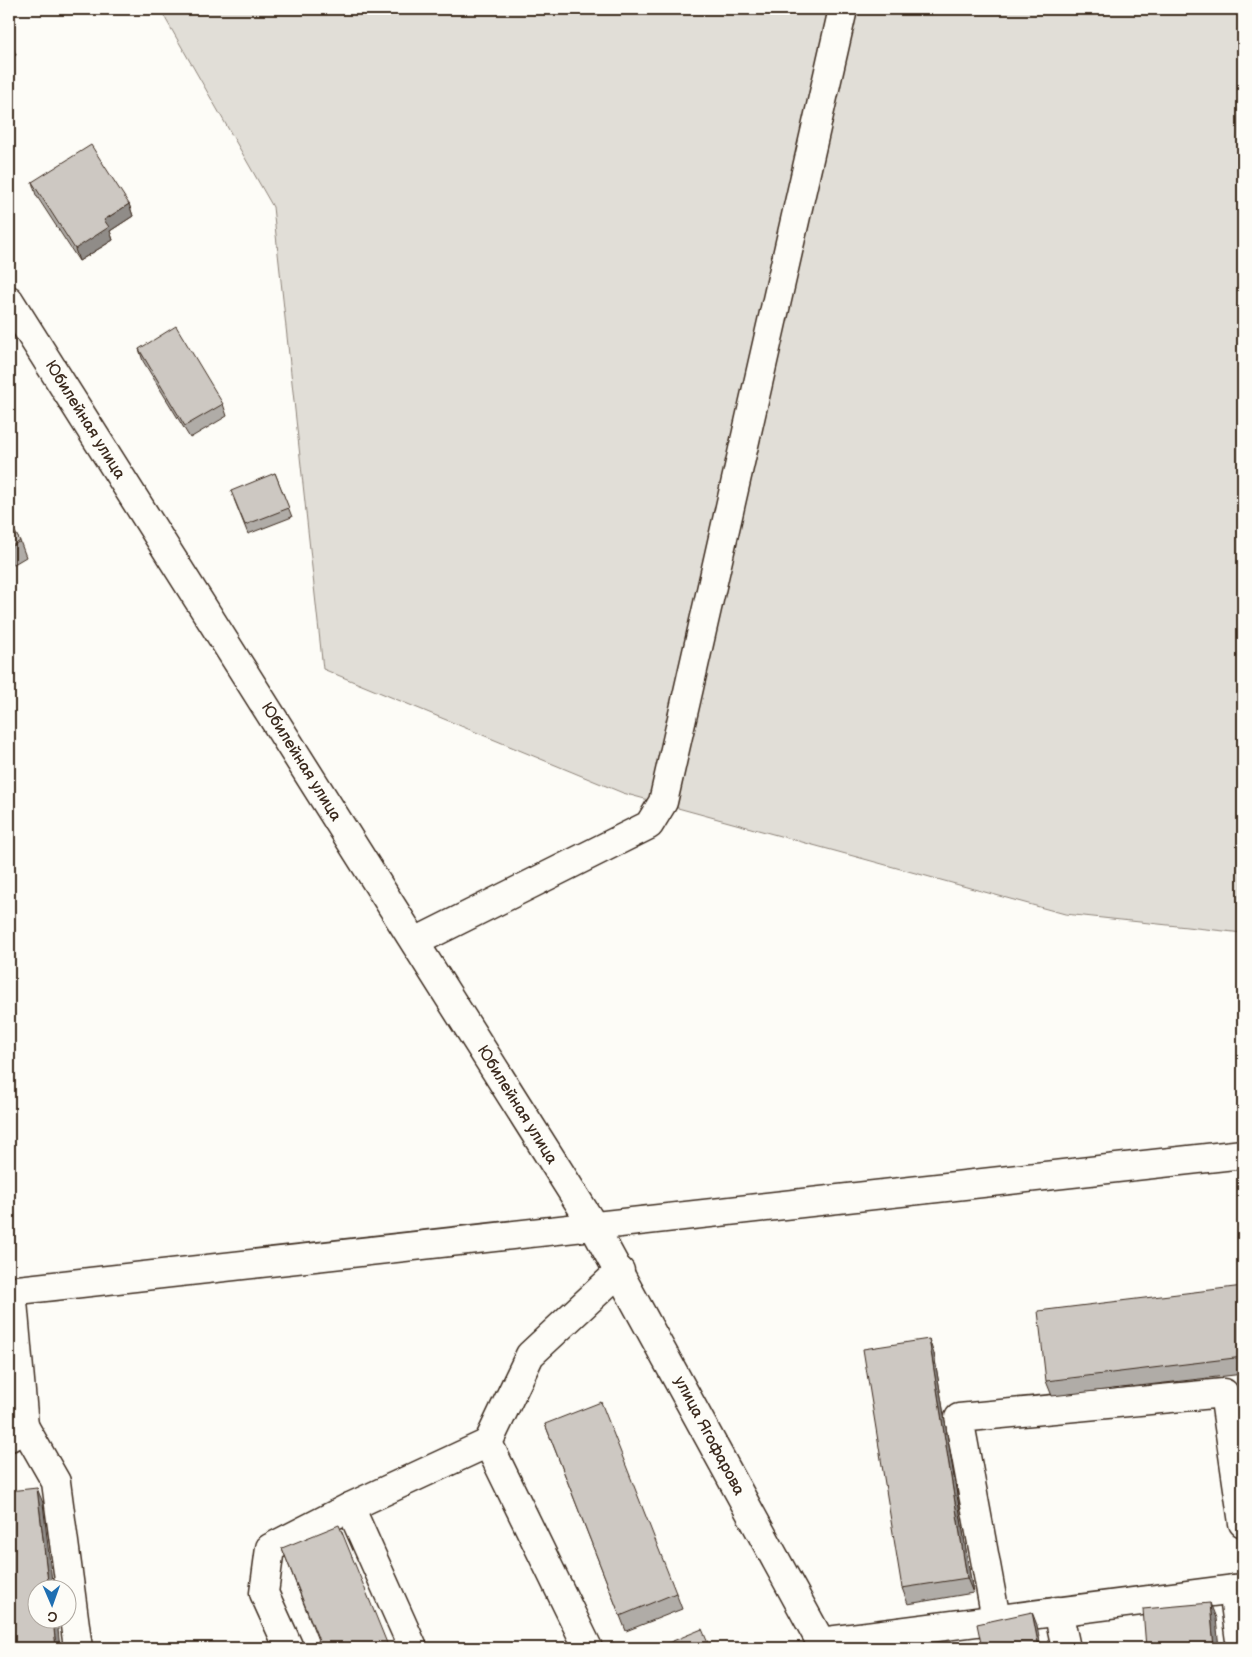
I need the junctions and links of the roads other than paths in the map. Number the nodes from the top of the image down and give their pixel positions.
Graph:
1 (843, 9) edge
2 (9, 300) edge
3 (415, 942) junction
4 (1243, 1154) edge
5 (593, 1225) junction
6 (620, 1271) junction
7 (10, 1290) edge
8 (16, 1432) edge
9 (488, 1443) junction
10 (350, 1507) junction
11 (1243, 1523) edge
12 (1238, 1588) edge
13 (1058, 1611) junction
14 (996, 1619) junction
15 (822, 1645) edge
16 (78, 1648) edge
17 (289, 1648) edge
18 (413, 1648) edge
19 (588, 1648) edge
20 (1066, 1648) edge
21 (1241, 1648) edge

1 - 3 street
2 - 3 street, Юбилейная улица
3 - 5 street, Юбилейная улица
4 - 5 street
5 - 6 street, улица Ягофарова
5 - 7 street
6 - 9 street
6 - 15 street, улица Ягофарова
7 - 8 street
8 - 16 street
9 - 10 street
9 - 19 street
10 - 17 street
10 - 18 street
11 - 14 street
12 - 13 street
12 - 21 street
13 - 14 street
13 - 20 street
14 - 15 street

